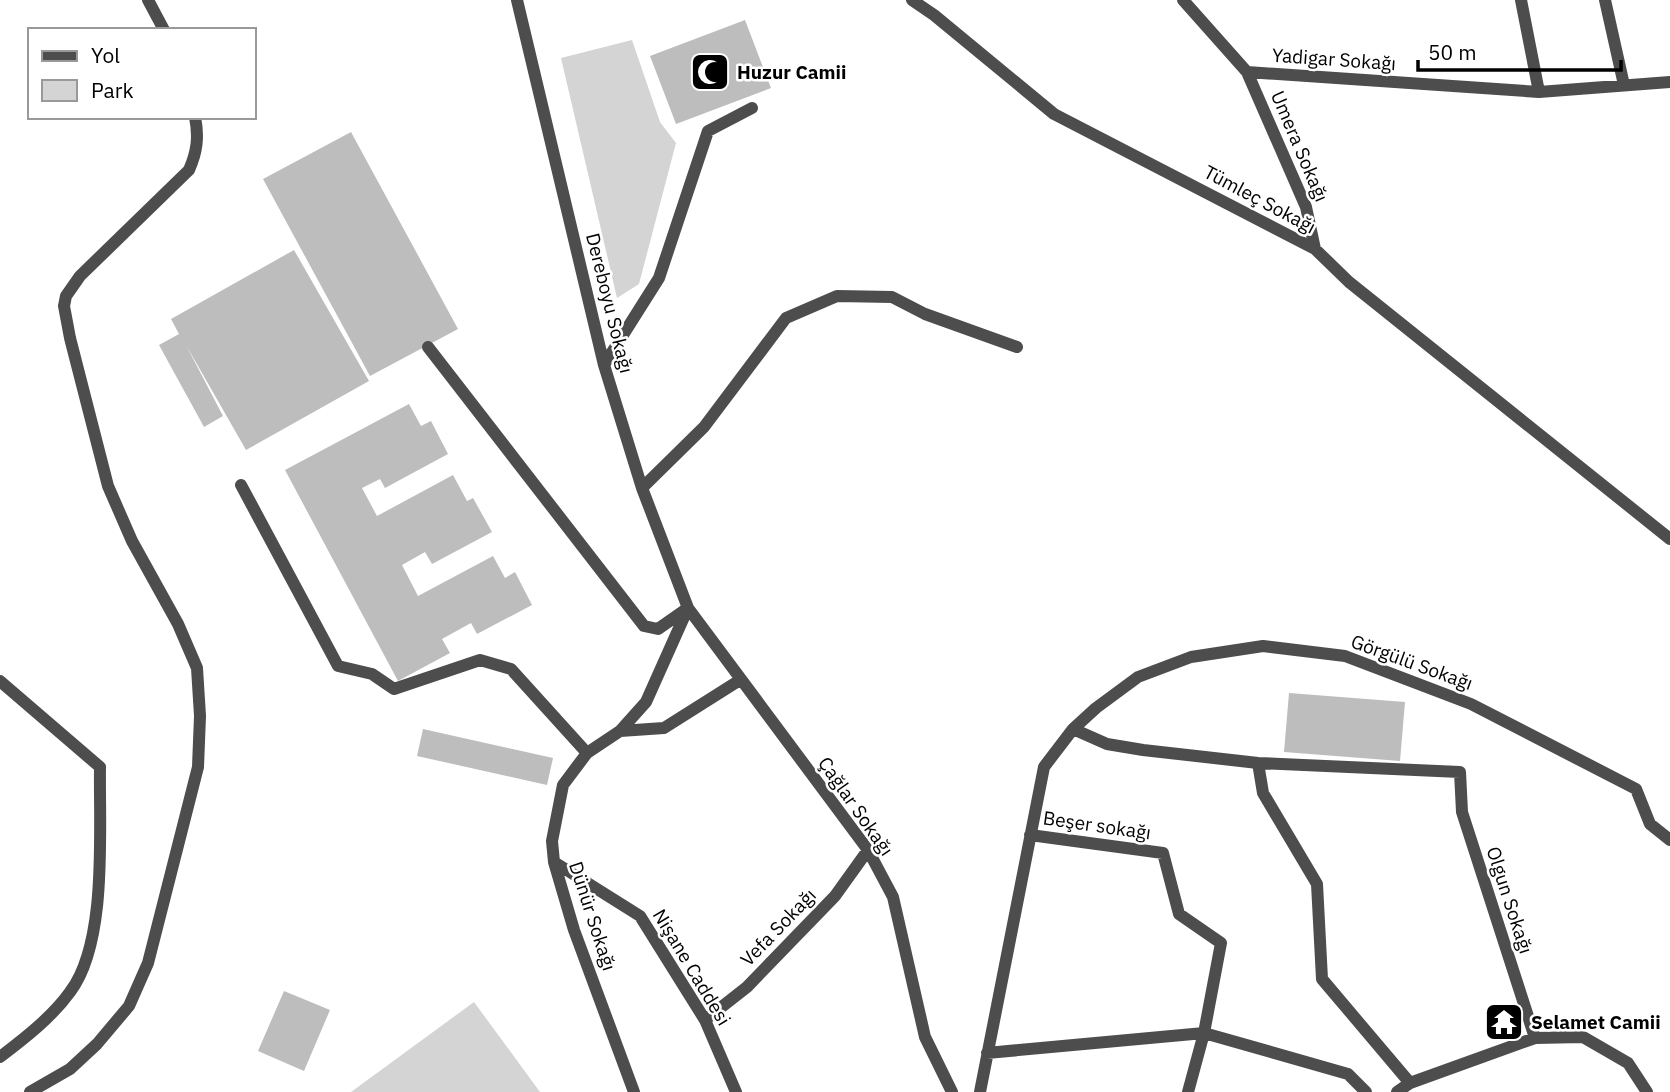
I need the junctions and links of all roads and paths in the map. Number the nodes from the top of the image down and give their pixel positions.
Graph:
1 (148, 0) edge
2 (517, 0) edge
3 (912, 0) edge
4 (931, 0) edge
5 (1183, 0) edge
6 (1521, 0) edge
7 (1605, 0) edge
8 (934, 15) junction
9 (163, 28) edge
10 (1247, 72) junction
11 (1670, 82) edge
12 (1624, 85) junction
13 (1539, 92) junction
14 (752, 108) dead end
15 (195, 119) edge
16 (1315, 249) junction
17 (428, 347) dead end
18 (1017, 347) dead end
19 (604, 365) junction
20 (241, 485) dead end
21 (642, 488) junction
22 (1670, 539) edge
23 (688, 608) junction
24 (740, 680) junction
25 (0, 681) edge
26 (1073, 729) junction
27 (620, 732) junction
28 (587, 753) junction
29 (1258, 763) junction
30 (1030, 835) junction
31 (1670, 840) edge
32 (868, 850) junction
33 (554, 862) junction
34 (705, 1020) junction
35 (1204, 1033) junction
36 (1535, 1038) junction
37 (987, 1053) junction
38 (0, 1057) edge
39 (1410, 1083) junction
40 (30, 1092) edge
41 (634, 1092) edge
42 (736, 1092) edge
43 (952, 1092) edge
44 (980, 1092) edge
45 (1188, 1092) edge
46 (1366, 1092) edge
47 (1397, 1092) edge
48 (1647, 1092) edge

1 - 9 street
2 - 19 street, Dereboyu Sokağı
3 - 8 street, Tümleç Sokağı
4 - 8 street
5 - 10 street, Umera Sokağı
6 - 13 street
7 - 12 street
8 - 16 street, Tümleç Sokağı
10 - 13 street, Yadigar Sokağı
10 - 16 street, Umera Sokağı
11 - 12 street, Yadigar Sokağı
12 - 13 street, Yadigar Sokağı
14 - 19 street
15 - 40 street
16 - 22 street, Tümleç Sokağı
17 - 23 street
18 - 21 street
19 - 21 street, Dereboyu Sokağı
20 - 28 street
21 - 23 street, Dereboyu Sokağı
23 - 24 street, Çağlar Sokağı
23 - 27 street, Dünür Sokağı
24 - 27 street, Dünür Sokağı
24 - 32 street, Çağlar Sokağı
25 - 38 street
26 - 29 street
26 - 30 street, Görgülü Sokağı
26 - 31 street, Görgülü Sokağı
27 - 28 street, Dünür Sokağı
28 - 33 street, Dünür Sokağı
29 - 36 street, Olgun Sokağı
29 - 39 street
30 - 35 street, Beşer sokağı
30 - 37 street, Görgülü Sokağı
32 - 34 street, Vefa Sokağı
32 - 43 street, Çağlar Sokağı
33 - 34 street, Nişane Caddesi
33 - 41 street, Dünür Sokağı
34 - 42 street, Nişane Caddesi
35 - 37 street
35 - 45 street
35 - 46 street
36 - 39 street
36 - 48 street
37 - 44 street, Görgülü Sokağı
39 - 47 street

